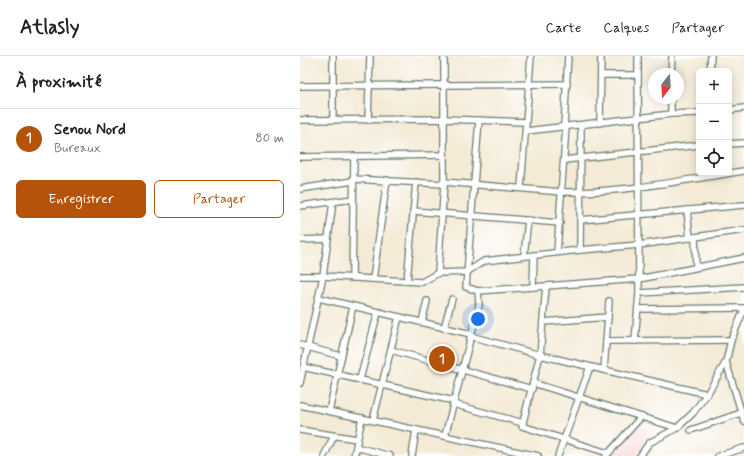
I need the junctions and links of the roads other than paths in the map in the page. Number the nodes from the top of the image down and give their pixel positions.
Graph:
1 (333, 56) edge
2 (370, 56) edge
3 (444, 56) edge
4 (531, 56) edge
5 (568, 56) edge
6 (601, 56) edge
7 (638, 56) edge
8 (672, 56) edge
9 (710, 56) edge
10 (671, 68) edge
11 (710, 68) edge
12 (601, 75) junction
13 (638, 75) junction
14 (529, 84) junction
15 (566, 84) junction
16 (369, 85) junction
17 (444, 85) junction
18 (300, 86) edge
19 (333, 86) junction
20 (671, 104) edge
21 (744, 108) edge
22 (732, 110) edge
23 (696, 113) edge
24 (671, 114) junction
25 (638, 118) junction
26 (444, 119) junction
27 (300, 120) edge
28 (333, 120) junction
29 (368, 120) junction
30 (479, 120) junction
31 (526, 122) junction
32 (600, 123) junction
33 (581, 125) junction
34 (565, 127) junction
35 (526, 131) junction
36 (744, 143) edge
37 (732, 144) edge
38 (696, 145) edge
39 (638, 151) junction
40 (444, 155) junction
41 (354, 156) junction
42 (300, 157) edge
43 (580, 158) junction
44 (564, 160) junction
45 (744, 171) edge
46 (353, 180) junction
47 (387, 180) junction
48 (416, 182) junction
49 (444, 183) junction
50 (474, 184) junction
51 (639, 186) junction
52 (521, 188) junction
53 (300, 189) edge
54 (562, 192) junction
55 (580, 192) junction
56 (353, 199) junction
57 (333, 202) junction
58 (744, 204) edge
59 (300, 206) edge
60 (687, 210) junction
61 (413, 211) junction
62 (442, 214) junction
63 (639, 214) junction
64 (472, 216) junction
65 (528, 220) junction
66 (580, 220) junction
67 (560, 223) junction
68 (744, 230) edge
69 (693, 237) junction
70 (328, 239) junction
71 (300, 240) edge
72 (639, 245) junction
73 (580, 250) junction
74 (557, 252) junction
75 (534, 255) junction
76 (524, 256) junction
77 (744, 258) edge
78 (696, 267) junction
79 (467, 272) junction
80 (438, 273) junction
81 (300, 276) edge
82 (323, 276) junction
83 (352, 278) junction
84 (373, 279) junction
85 (639, 279) junction
86 (407, 281) junction
87 (546, 286) junction
88 (532, 287) junction
89 (744, 287) edge
90 (478, 291) junction
91 (639, 293) junction
92 (319, 298) junction
93 (452, 299) dead end
94 (427, 301) dead end
95 (609, 301) dead end
96 (353, 306) junction
97 (638, 309) junction
98 (744, 309) edge
99 (378, 312) junction
100 (399, 317) junction
101 (608, 317) junction
102 (422, 322) junction
103 (543, 322) junction
104 (444, 328) junction
105 (471, 335) junction
106 (635, 340) junction
107 (732, 340) junction
108 (606, 341) junction
109 (300, 345) edge
110 (308, 347) junction
111 (391, 350) junction
112 (540, 355) junction
113 (341, 356) junction
114 (726, 362) junction
115 (304, 367) junction
116 (590, 367) junction
117 (462, 370) junction
118 (604, 370) junction
119 (301, 373) edge
120 (337, 374) junction
121 (360, 379) junction
122 (300, 383) edge
123 (382, 384) junction
124 (533, 386) junction
125 (706, 394) junction
126 (579, 397) junction
127 (454, 402) junction
128 (300, 404) edge
129 (329, 411) junction
130 (743, 412) edge
131 (641, 417) junction
132 (362, 418) junction
133 (373, 420) junction
134 (744, 421) edge
135 (523, 423) junction
136 (677, 428) junction
137 (300, 430) edge
138 (416, 430) junction
139 (691, 430) dead end
140 (334, 436) junction
141 (445, 436) junction
142 (358, 439) junction
143 (564, 439) junction
144 (356, 447) junction
145 (744, 448) edge
146 (607, 455) edge
147 (324, 456) edge
148 (354, 456) edge
149 (390, 456) edge
150 (412, 456) edge
151 (538, 456) edge
152 (558, 456) edge
153 (640, 456) edge
154 (718, 456) edge

1 - 19 street
2 - 16 street
3 - 17 street
4 - 14 street
5 - 15 street
6 - 12 street
7 - 13 street
8 - 10 street
9 - 11 street
12 - 13 street
12 - 32 street
13 - 25 street
14 - 15 street
14 - 17 street
14 - 31 street
15 - 34 street
16 - 17 street
16 - 19 street
16 - 29 street
17 - 26 street
18 - 19 street
19 - 28 street
20 - 24 street
21 - 22 street
23 - 24 street
24 - 25 street
25 - 32 street
25 - 39 street
26 - 29 street
26 - 30 street
26 - 40 street
27 - 28 street
28 - 29 street
30 - 31 street
30 - 50 street
31 - 35 street
32 - 33 street
33 - 34 street
33 - 43 street
34 - 35 street
34 - 44 street
35 - 52 street
36 - 37 street
38 - 39 street
39 - 43 street
39 - 51 street
40 - 41 street
40 - 49 street
41 - 42 street
41 - 46 street
43 - 44 street
43 - 55 street
44 - 54 street
45 - 51 street
46 - 47 street
46 - 53 street
46 - 56 street
47 - 48 street
47 - 84 street
48 - 49 street
48 - 61 street
49 - 50 street
49 - 62 street
50 - 52 street
50 - 64 street
51 - 55 street
51 - 63 street
52 - 54 street
54 - 55 street
54 - 67 street
55 - 66 street
56 - 57 street
56 - 83 street
57 - 59 street
57 - 70 street
58 - 60 street
60 - 63 street
60 - 69 street
61 - 62 street
61 - 86 street
62 - 64 street
62 - 80 street
63 - 66 street
63 - 72 street
64 - 65 street
64 - 79 street
65 - 67 street
65 - 76 street
66 - 73 street
67 - 74 street
68 - 69 street
69 - 72 street
69 - 78 street
70 - 71 street
70 - 82 street
72 - 73 street
72 - 85 street
73 - 74 street
74 - 75 street
75 - 76 street
75 - 88 street
76 - 79 street
77 - 78 street
78 - 85 street
79 - 80 street
79 - 90 street
80 - 86 street
81 - 82 street
82 - 83 street
82 - 92 street
83 - 84 street
84 - 86 street
85 - 87 street
85 - 91 street
87 - 88 street
87 - 103 street
88 - 90 street
89 - 91 street
90 - 105 street
91 - 97 street
92 - 96 street
92 - 110 street
93 - 104 street
94 - 102 street
95 - 101 street
96 - 99 street
96 - 113 street
97 - 98 street
97 - 106 street
98 - 107 street
99 - 100 street
99 - 121 street
100 - 102 street
100 - 111 street
101 - 103 street
101 - 108 street
102 - 104 street
103 - 112 street
104 - 105 street
105 - 112 street
105 - 117 street
106 - 107 street
106 - 108 street
107 - 114 street
108 - 118 street
109 - 110 street
110 - 113 street
110 - 115 street
111 - 117 street
111 - 123 street
112 - 116 street
112 - 124 street
113 - 120 street
114 - 125 street
114 - 130 street
115 - 119 street
115 - 120 street
116 - 118 street
116 - 126 street
117 - 124 street
117 - 127 street
118 - 125 street
119 - 122 street
120 - 121 street
120 - 129 street
121 - 123 street
123 - 127 street
123 - 133 street
124 - 126 street
124 - 135 street
125 - 136 street
126 - 131 street
126 - 143 street
127 - 135 street
127 - 141 street
128 - 129 street
129 - 132 street
130 - 134 street
130 - 139 street
131 - 136 street
131 - 146 street
132 - 133 street
132 - 142 street
133 - 138 street
135 - 143 street
136 - 153 street
137 - 140 street
138 - 141 street
138 - 150 street
140 - 142 street
140 - 147 street
141 - 151 street
142 - 144 street
143 - 146 street
143 - 152 street
144 - 148 street
144 - 149 street
145 - 154 street

